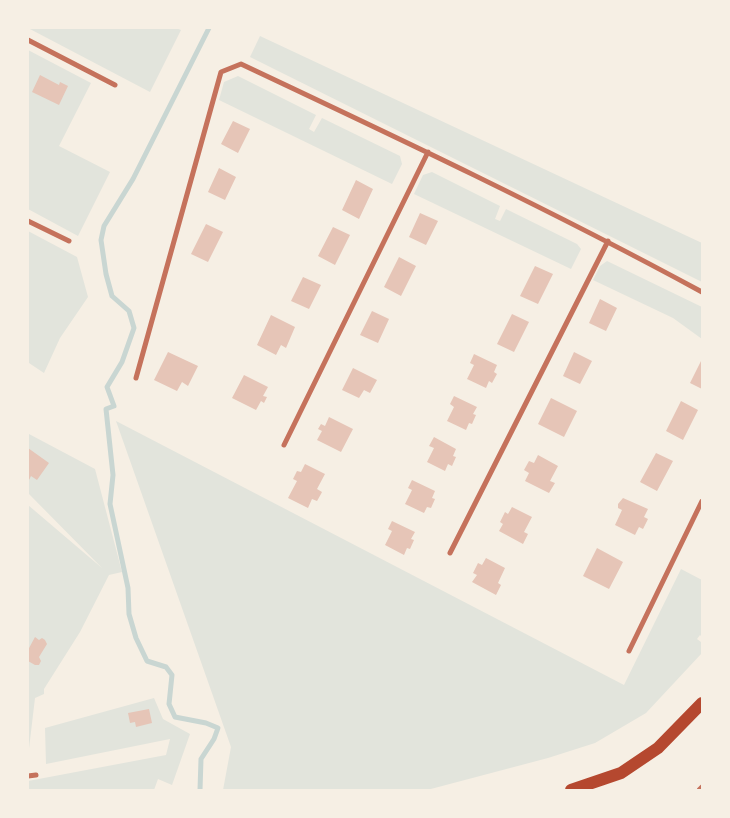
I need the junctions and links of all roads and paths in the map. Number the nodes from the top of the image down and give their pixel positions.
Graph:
1 (28, 40) edge
2 (115, 85) dead end
3 (428, 152) junction
4 (28, 221) edge
5 (69, 241) dead end
6 (608, 241) junction
7 (702, 292) edge
8 (136, 378) dead end
9 (284, 445) dead end
10 (702, 501) edge
11 (450, 553) dead end
12 (628, 651) dead end
13 (702, 703) edge
14 (36, 775) dead end
15 (28, 776) edge
16 (702, 787) edge
17 (571, 790) edge
18 (699, 790) edge

1 - 2 street
3 - 6 street
3 - 8 street
3 - 9 street
4 - 5 street
6 - 7 street
6 - 11 street
10 - 12 street
13 - 17 main road
14 - 15 street
16 - 18 street

